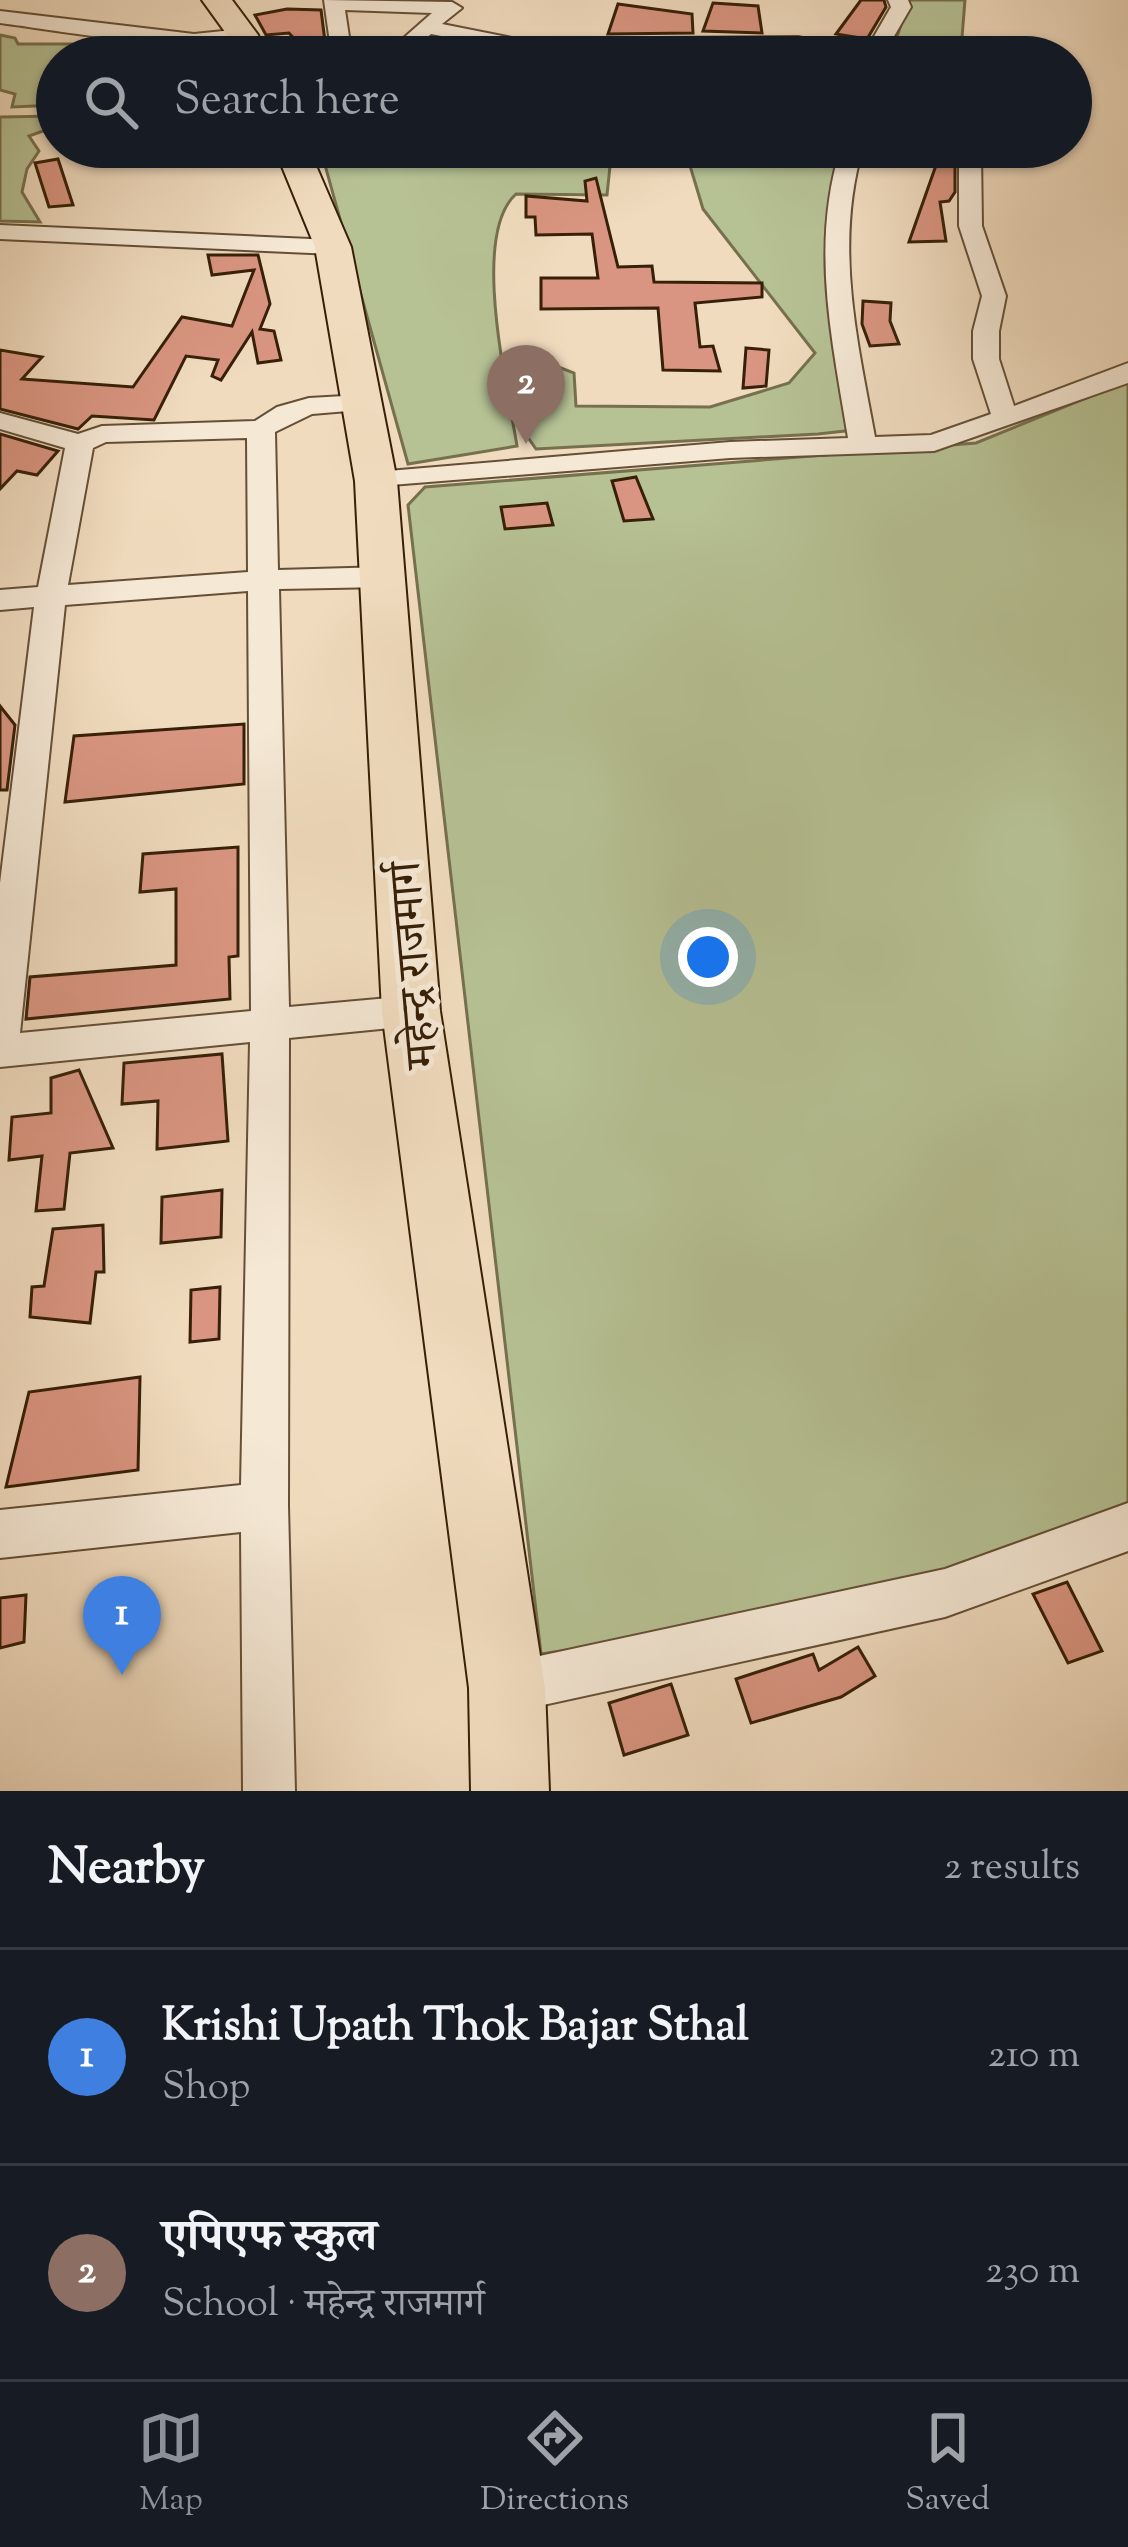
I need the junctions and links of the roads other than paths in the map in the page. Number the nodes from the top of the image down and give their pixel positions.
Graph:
1 (217, 0) edge
2 (898, 0) edge
3 (334, 2) edge
4 (458, 4) edge
5 (0, 17) edge
6 (430, 28) junction
7 (160, 36) edge
8 (241, 36) edge
9 (339, 36) edge
10 (420, 36) edge
11 (471, 36) edge
12 (884, 36) edge
13 (300, 168) edge
14 (844, 168) edge
15 (968, 168) edge
16 (0, 232) edge
17 (333, 247) junction
18 (1128, 371) edge
19 (362, 403) junction
20 (1006, 418) junction
21 (0, 421) edge
22 (261, 429) junction
23 (80, 443) junction
24 (863, 446) junction
25 (376, 481) junction
26 (385, 577) junction
27 (265, 580) junction
28 (51, 597) junction
29 (0, 600) edge
30 (411, 1011) junction
31 (270, 1028) junction
32 (0, 1036) edge
33 (0, 1051) edge
34 (264, 1506) junction
35 (1128, 1527) edge
36 (0, 1534) edge
37 (507, 1688) junction
38 (269, 1791) edge
39 (511, 1791) edge

1 - 8 highway
2 - 12 street
3 - 4 street
3 - 9 street
4 - 6 street
5 - 7 street
6 - 10 street
6 - 11 street
13 - 17 highway, महेन्द्र राजमार्ग
14 - 24 street
15 - 20 street
16 - 17 street
17 - 19 highway, महेन्द्र राजमार्ग
18 - 20 street
19 - 22 street
19 - 25 highway, महेन्द्र राजमार्ग
20 - 24 street
21 - 23 street
22 - 23 street
22 - 27 street
23 - 28 street
24 - 25 street
25 - 26 highway, महेन्द्र राजमार्ग
26 - 27 street
26 - 30 highway, महेन्द्र राजमार्ग
27 - 28 street
27 - 31 street
28 - 29 street
28 - 32 street
30 - 31 street
30 - 37 highway, महेन्द्र राजमार्ग
31 - 33 street
31 - 34 street
34 - 36 street
34 - 38 street
35 - 37 street
37 - 39 highway, महेन्द्र राजमार्ग

